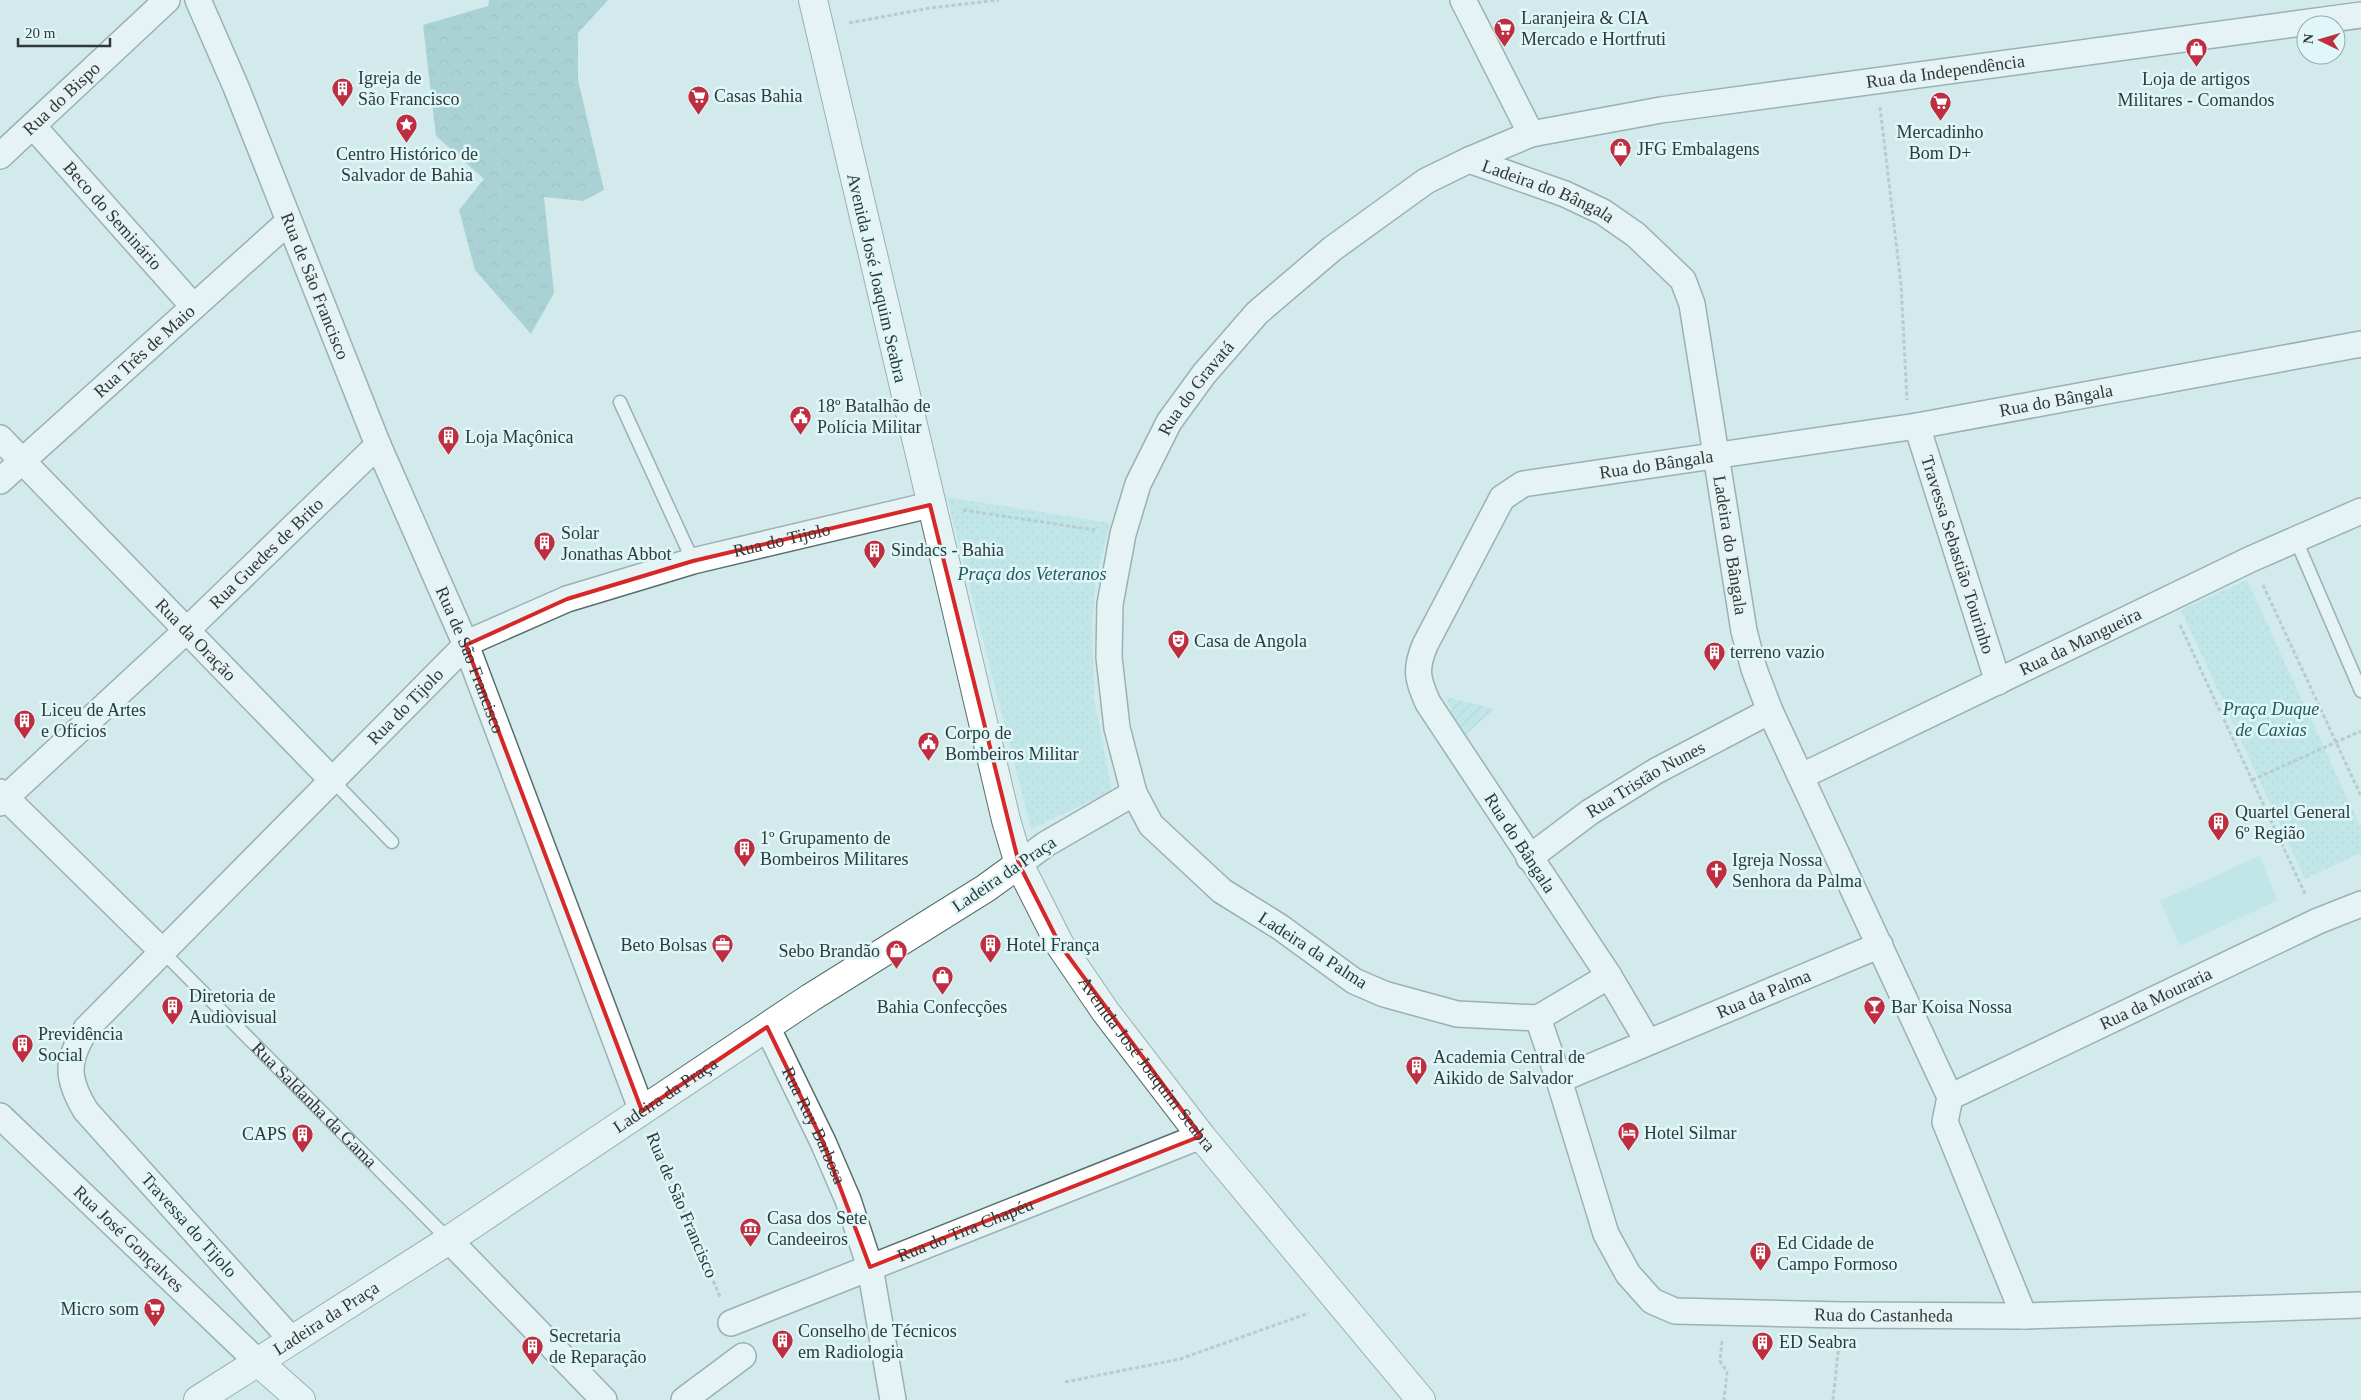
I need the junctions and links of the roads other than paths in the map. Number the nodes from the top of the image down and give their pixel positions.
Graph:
1 (167, 0) edge
2 (198, 0) edge
3 (813, 0) edge
4 (1463, 0) edge
5 (2361, 15) edge
6 (33, 126) junction
7 (1531, 134) junction
8 (0, 156) edge
9 (1469, 160) junction
10 (288, 222) junction
11 (193, 306) junction
12 (2361, 344) edge
13 (620, 402) dead end
14 (1913, 427) junction
15 (0, 438) edge
16 (378, 445) junction
17 (1716, 455) junction
18 (22, 460) junction
19 (0, 481) edge
20 (930, 505) junction
21 (2361, 511) edge
22 (2296, 540) junction
23 (693, 560) junction
24 (188, 629) junction
25 (466, 645) junction
26 (1998, 682) junction
27 (2361, 691) edge
28 (1770, 711) junction
29 (1802, 776) junction
30 (332, 780) junction
31 (1134, 793) junction
32 (2, 798) edge
33 (392, 842) dead end
34 (1529, 858) junction
35 (1019, 864) junction
36 (2361, 904) edge
37 (1880, 945) junction
38 (163, 952) junction
39 (1609, 976) junction
40 (1538, 1018) junction
41 (767, 1027) junction
42 (1648, 1042) junction
43 (1560, 1080) junction
44 (1950, 1098) junction
45 (86, 1111) joint
46 (642, 1111) junction
47 (0, 1116) edge
48 (1201, 1136) junction
49 (449, 1240) junction
50 (870, 1267) junction
51 (2361, 1305) edge
52 (2024, 1316) junction
53 (731, 1323) road end
54 (291, 1339) junction
55 (743, 1356) dead end
56 (258, 1362) junction
57 (198, 1400) edge
58 (301, 1400) edge
59 (604, 1400) edge
60 (684, 1400) edge
61 (893, 1400) edge
62 (1422, 1400) edge

1 - 6 street, Rua do Bispo
2 - 10 street, Rua de São Francisco
3 - 20 main road, Avenida José Joaquim Seabra
4 - 7 street
5 - 7 street, Rua da Independência
6 - 8 street, Rua do Bispo
6 - 11 street, Beco do Seminário
7 - 9 street, Rua do Gravatá
9 - 17 street, Ladeira do Bângala
9 - 31 street, Rua do Gravatá
10 - 11 street, Rua Três de Maio
10 - 16 street, Rua de São Francisco
11 - 18 street, Rua Três de Maio
12 - 14 street, Rua do Bângala
13 - 23 lane
14 - 17 street, Rua do Bângala
14 - 26 street, Travessa Sebastião Tourinho
15 - 18 street, Rua da Oração
16 - 24 street, Rua Guedes de Brito
16 - 25 street, Rua de São Francisco
17 - 28 street, Ladeira do Bângala
17 - 34 street, Rua do Bângala
18 - 19 street, Rua Três de Maio
18 - 24 street, Rua da Oração
20 - 23 street, Rua do Tijolo
20 - 35 main road, Avenida José Joaquim Seabra
21 - 22 street, Rua da Mangueira
22 - 26 street, Rua da Mangueira
22 - 27 lane
23 - 25 street, Rua do Tijolo
24 - 30 street, Rua da Oração
24 - 32 street, Rua Guedes de Brito
25 - 30 street, Rua do Tijolo
25 - 46 street, Rua de São Francisco
26 - 29 street, Rua da Mangueira
28 - 29 street, Ladeira do Bângala
28 - 34 street, Rua Tristão Nunes
29 - 37 street, Ladeira do Bângala
30 - 33 lane, Rua da Oração
30 - 38 street, Rua do Tijolo
31 - 35 street, Ladeira da Praça
31 - 40 street, Ladeira da Palma
32 - 38 street, Rua Saldanha da Gama
34 - 39 street, Rua do Bângala
35 - 41 main road, Ladeira da Praça
35 - 48 main road, Avenida José Joaquim Seabra
36 - 44 street, Rua da Mouraria
37 - 42 street, Rua da Palma
37 - 44 street, Ladeira do Bângala
38 - 45 street, Rua do Tijolo
38 - 49 lane, Rua Saldanha da Gama
39 - 40 street
39 - 42 street, Rua do Bângala
40 - 43 street, Rua do Castanheda
41 - 46 main road, Ladeira da Praça
41 - 50 street, Rua Ruy Barbosa
42 - 43 street, Rua da Palma
43 - 52 street, Rua do Castanheda
44 - 52 street
45 - 54 street, Travessa do Tijolo
46 - 49 main road, Ladeira da Praça
47 - 56 street, Rua José Gonçalves
48 - 50 street, Rua do Tira Chapéu
48 - 62 main road, Avenida José Joaquim Seabra
49 - 54 main road, Ladeira da Praça
49 - 59 street, Rua Saldanha da Gama
50 - 53 street, Rua do Tira Chapéu
50 - 61 street, Rua Ruy Barbosa
51 - 52 street, Rua do Castanheda
54 - 56 main road, Ladeira da Praça
55 - 60 street
56 - 57 main road, Ladeira da Praça
56 - 58 main road

